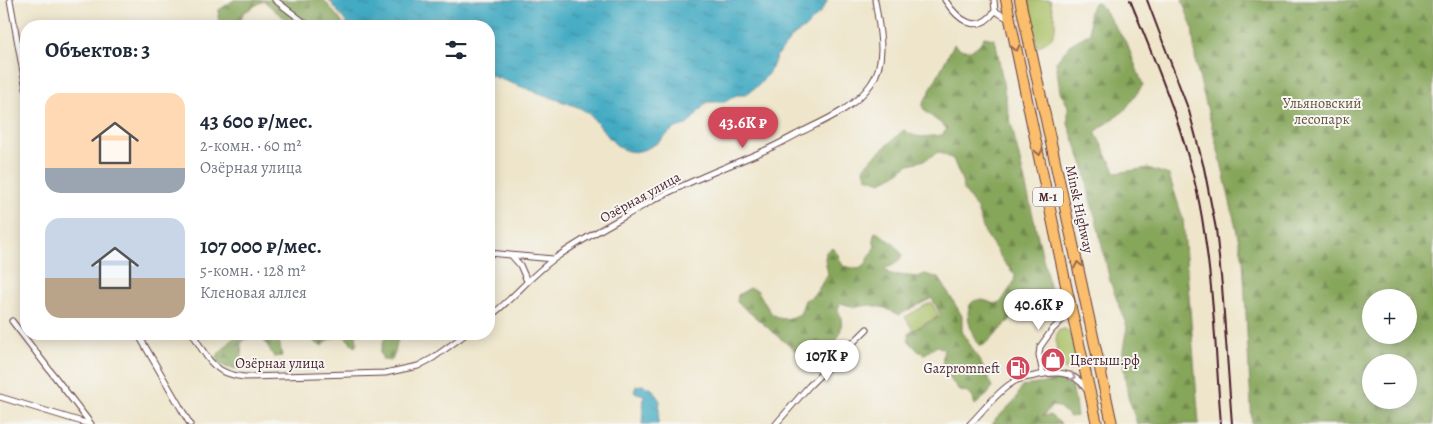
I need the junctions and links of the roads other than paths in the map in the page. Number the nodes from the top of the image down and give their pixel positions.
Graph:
1 (10, 0) edge
2 (276, 0) edge
3 (875, 0) edge
4 (945, 0) edge
5 (994, 0) edge
6 (1006, 0) edge
7 (1020, 0) edge
8 (995, 11) junction
9 (1010, 19) junction
10 (301, 20) edge
11 (20, 56) edge
12 (495, 254) edge
13 (512, 256) junction
14 (554, 259) junction
15 (527, 281) junction
16 (1067, 290) junction
17 (495, 311) edge
18 (12, 321) dead end
19 (867, 329) dead end
20 (20, 332) edge
21 (26, 340) edge
22 (141, 340) edge
23 (197, 340) edge
24 (458, 340) edge
25 (1043, 374) junction
26 (0, 397) edge
27 (1091, 398) junction
28 (90, 424) edge
29 (190, 424) edge
30 (776, 424) edge
31 (970, 424) edge
32 (1097, 424) edge
33 (1112, 424) edge

1 - 11 street
2 - 10 street
3 - 14 street, Озёрная улица
4 - 8 street
5 - 8 street
6 - 9 highway, Minsk Highway / М-1
33 -> 7 highway, Minsk Highway / М-1
8 - 9 street
9 -> 16 highway, Minsk Highway / М-1
12 - 13 street
13 - 14 street
13 - 15 street
14 - 15 street, Озёрная улица
15 - 17 street, Озёрная улица
16 - 25 street
16 - 27 highway, Minsk Highway / М-1
18 - 20 street
19 - 30 street
21 - 28 street
22 - 29 street
23 - 24 street, Озёрная улица
25 -> 27 street
25 - 31 street
26 - 28 street
27 - 32 highway, Minsk Highway / М-1

